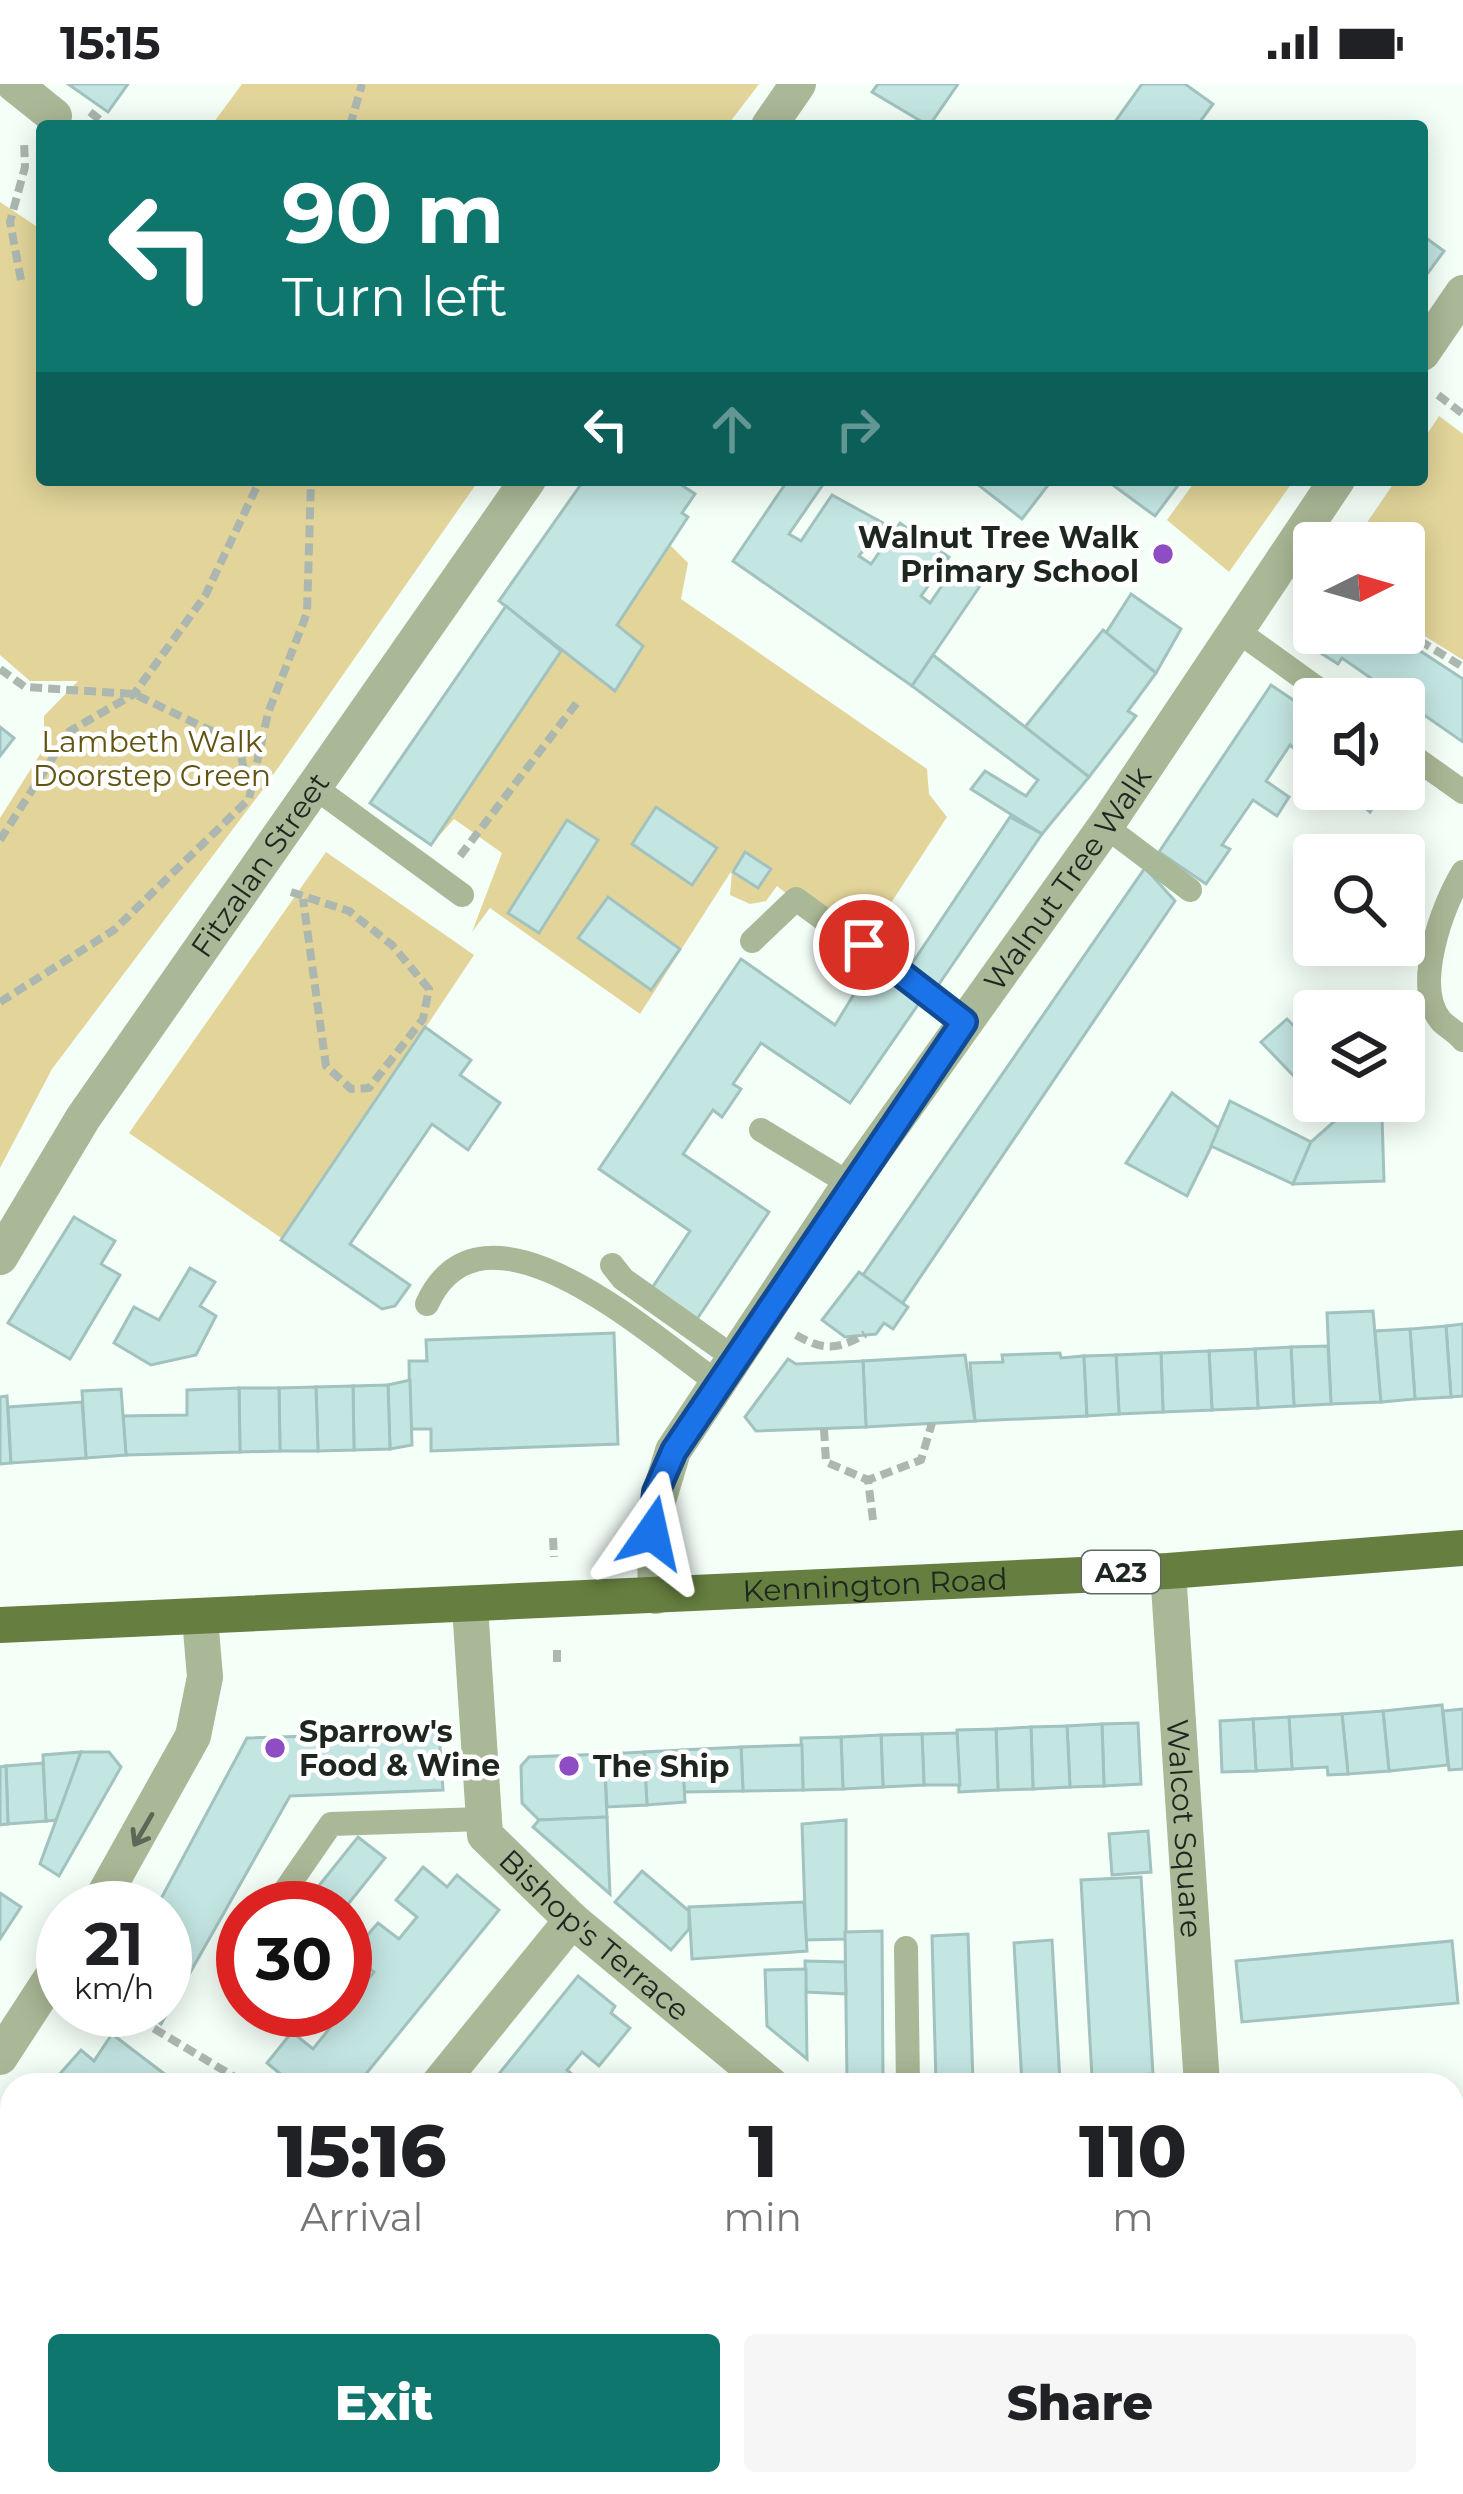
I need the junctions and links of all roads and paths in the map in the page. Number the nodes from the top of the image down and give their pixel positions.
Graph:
1 (362, 84) edge
2 (798, 84) edge
3 (19, 88) edge
4 (54, 116) dead end
5 (352, 120) edge
6 (773, 120) edge
7 (21, 280) dead end
8 (1463, 293) edge
9 (1428, 344) edge
10 (1438, 395) dead end
11 (1463, 414) edge
12 (257, 486) edge
13 (311, 486) edge
14 (524, 486) edge
15 (1333, 486) edge
16 (1239, 632) junction
17 (1425, 644) edge
18 (1463, 668) edge
19 (0, 669) edge
20 (1303, 678) edge
21 (134, 694) junction
22 (579, 700) dead end
23 (1425, 765) edge
24 (317, 789) junction
25 (1463, 792) edge
26 (249, 799) junction
27 (256, 809) dead end
28 (1106, 826) junction
29 (0, 839) edge
30 (1463, 872) edge
31 (451, 888) joint
32 (1190, 890) dead end
33 (291, 892) dead end
34 (303, 899) junction
35 (752, 940) dead end
36 (0, 1001) edge
37 (964, 1022) junction
38 (1463, 1040) edge
39 (761, 1130) dead end
40 (850, 1184) junction
41 (0, 1257) edge
42 (612, 1265) dead end
43 (427, 1304) dead end
44 (795, 1334) dead end
45 (866, 1334) dead end
46 (726, 1370) junction
47 (932, 1423) dead end
48 (824, 1429) dead end
49 (868, 1480) junction
50 (873, 1520) dead end
51 (553, 1538) dead end
52 (1463, 1548) edge
53 (554, 1557) dead end
54 (1168, 1571) junction
55 (656, 1596) junction
56 (470, 1606) junction
57 (200, 1618) junction
58 (0, 1625) edge
59 (557, 1650) dead end
60 (557, 1663) dead end
61 (482, 1819) junction
62 (112, 1881) edge
63 (292, 1881) edge
64 (572, 1920) junction
65 (906, 1948) dead end
66 (36, 2002) edge
67 (168, 2037) edge
68 (0, 2057) edge
69 (228, 2073) edge
70 (448, 2073) edge
71 (757, 2073) edge
72 (908, 2073) edge
73 (1201, 2073) edge

1 - 5 path
2 - 6 street
3 - 4 street
3 - 7 path
8 - 9 street
10 - 11 path
12 - 21 path
13 - 26 path
14 - 24 street, Fitzalan Street
15 - 16 street, Walnut Tree Walk
16 - 20 lane
16 - 28 street, Walnut Tree Walk
17 - 18 path
19 - 21 path
21 - 26 path
21 - 29 path
22 - 31 path
23 - 25 lane
24 - 31 lane
24 - 41 street, Fitzalan Street
26 - 27 path
26 - 36 path
28 - 32 lane
28 - 37 street, Walnut Tree Walk
30 - 38 lane
33 - 34 path
34 - 34 path
35 - 37 lane
37 - 40 street, Walnut Tree Walk
39 - 40 lane
40 - 46 street, Walnut Tree Walk
42 - 46 lane
43 - 46 lane
44 - 45 path
46 - 55 street, Walnut Tree Walk
47 - 49 path
48 - 49 path
49 - 50 path
51 - 53 path
52 - 54 main road, Kennington Road / A23
54 - 55 main road, Kennington Road / A23
54 - 73 street, Walcot Square
55 - 56 main road, Kennington Road / A23
56 - 57 main road, Kennington Road / A23
56 - 61 street, Bishop's Terrace
57 - 58 main road, Kennington Road / A23
57 -> 62 street
59 - 60 path
61 - 63 lane
61 - 64 street, Bishop's Terrace
64 - 70 street
64 - 71 street, Bishop's Terrace
65 - 72 lane
66 - 68 street
67 - 69 path

